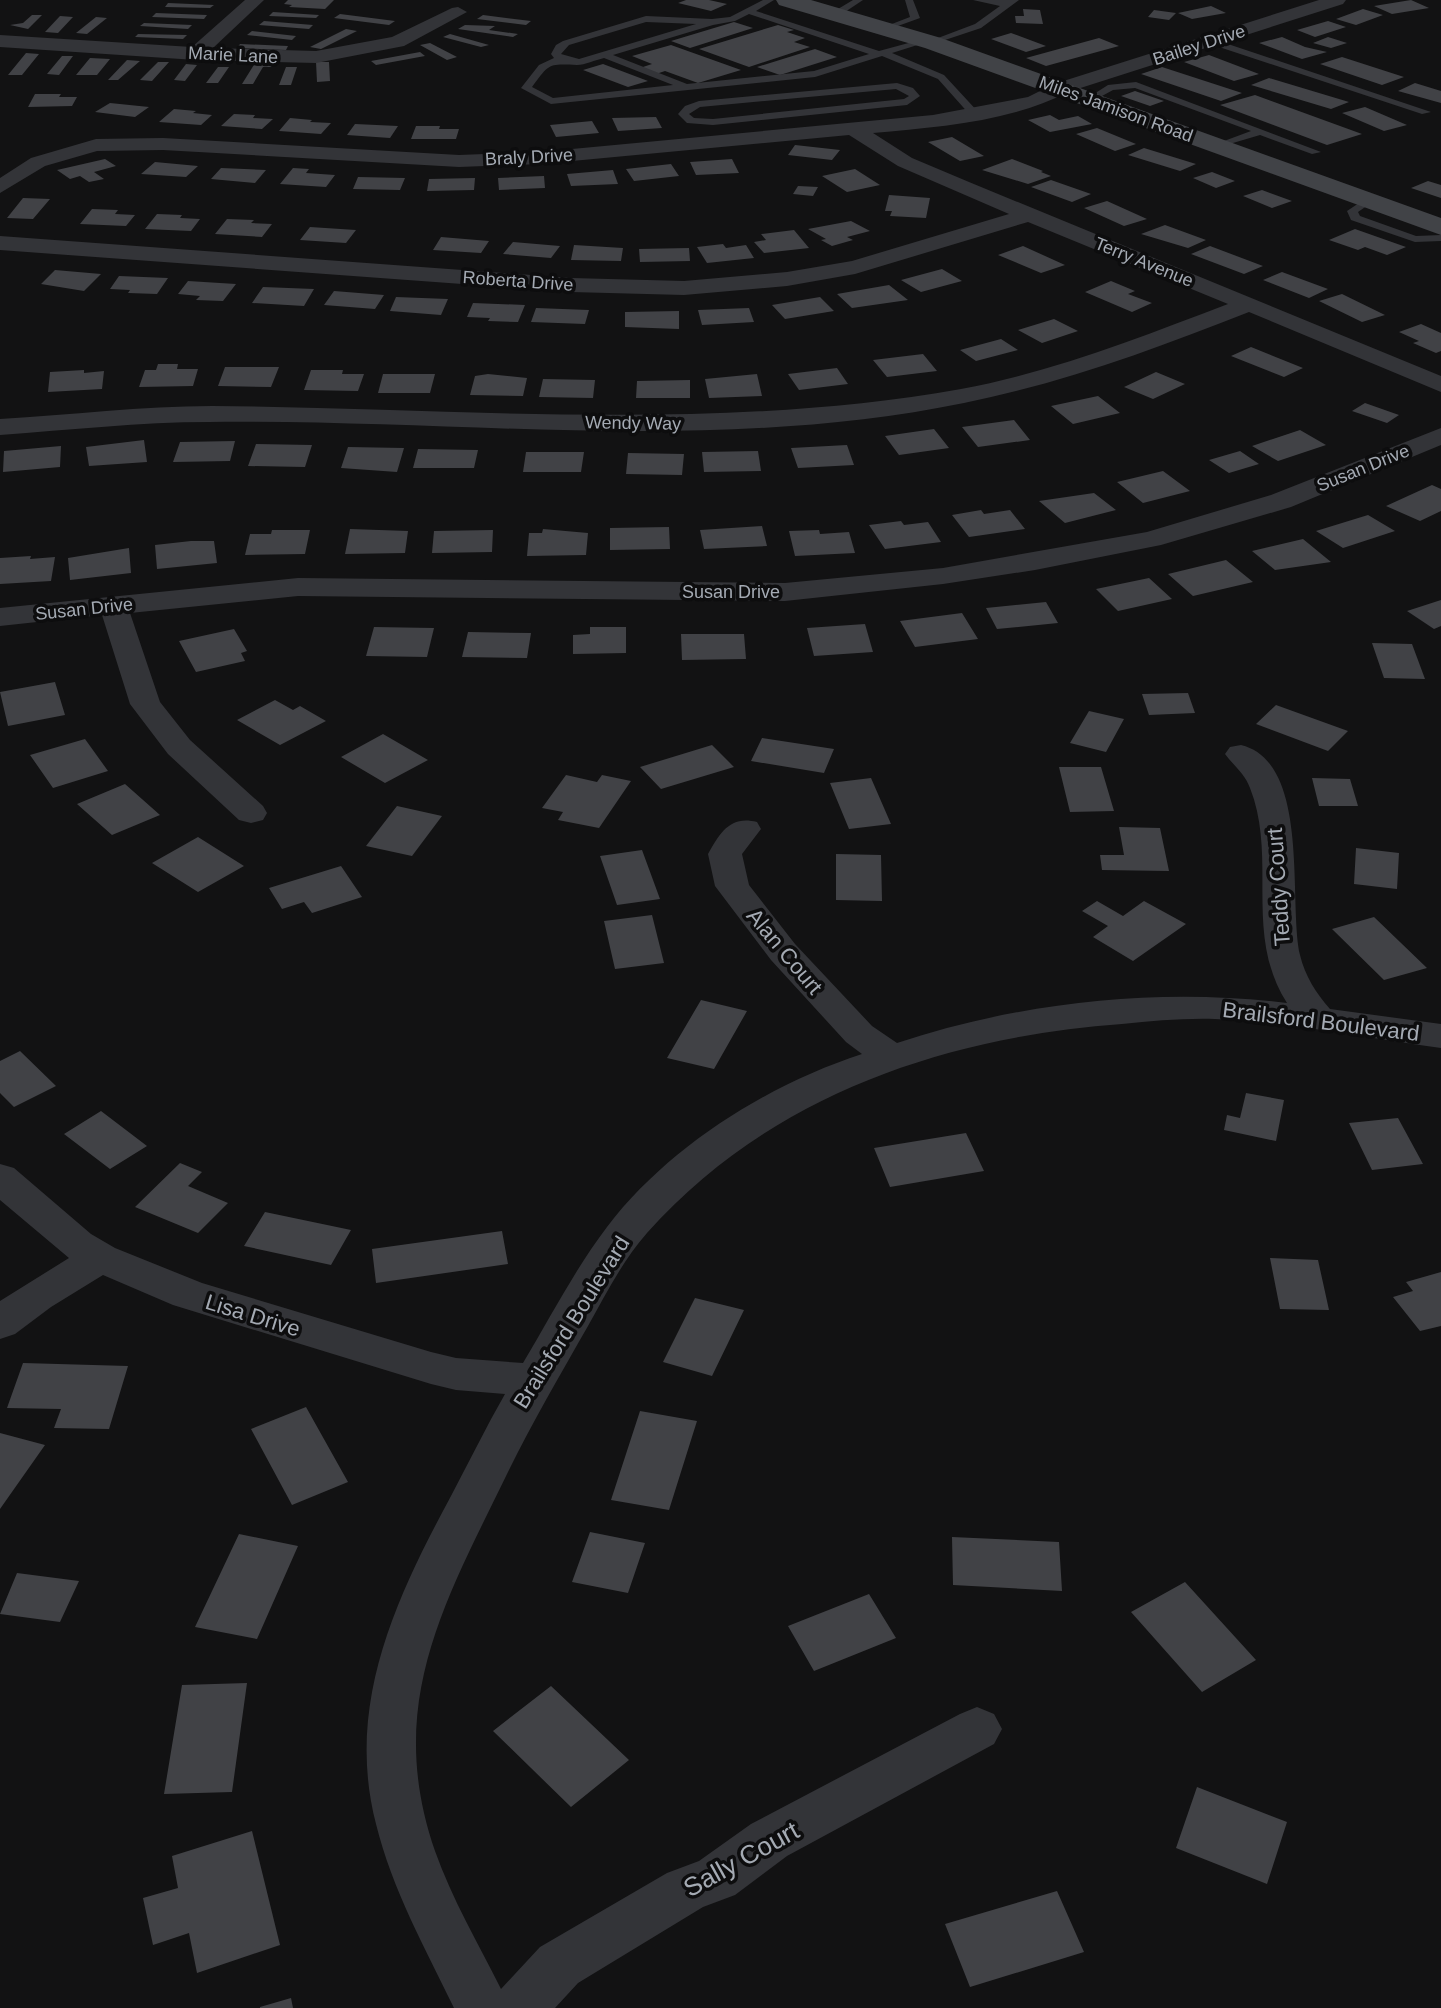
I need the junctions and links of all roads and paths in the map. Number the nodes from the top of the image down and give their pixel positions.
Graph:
1 (255, 0) edge
2 (770, 0) edge
3 (787, 0) edge
4 (859, 0) edge
5 (909, 0) edge
6 (977, 0) edge
7 (1337, 0) edge
8 (1012, 3) edge
9 (458, 12) dead end
10 (751, 12) junction
11 (836, 14) junction
12 (712, 22) junction
13 (0, 41) edge
14 (1210, 41) junction
15 (928, 42) junction
16 (883, 45) junction
17 (196, 54) junction
18 (603, 54) junction
19 (559, 59) junction
20 (1105, 75) junction
21 (1126, 83) junction
22 (686, 87) junction
23 (1061, 88) junction
24 (1091, 99) junction
25 (837, 109) junction
26 (1426, 112) dead end
27 (975, 114) junction
28 (853, 129) junction
29 (1261, 131) junction
30 (53, 136) dead end
31 (1220, 146) junction
32 (75, 149) junction
33 (1316, 152) dead end
34 (0, 187) edge
35 (1369, 201) junction
36 (1029, 215) junction
37 (1441, 227) edge
38 (1441, 238) edge
39 (0, 243) edge
40 (1249, 304) junction
41 (1441, 385) edge
42 (0, 427) edge
43 (1441, 436) edge
44 (114, 608) junction
45 (0, 617) edge
46 (1241, 754) dead end
47 (251, 813) dead end
48 (745, 829) dead end
49 (1320, 1020) junction
50 (1441, 1036) edge
51 (891, 1056) junction
52 (0, 1178) edge
53 (101, 1258) junction
54 (0, 1323) edge
55 (535, 1380) junction
56 (977, 1729) dead end
57 (482, 2008) edge
58 (519, 2008) edge

1 - 17 street
2 - 10 lane
3 - 11 main road, Miles Jamison Road
4 - 11 lane
5 - 16 lane
6 - 8 lane
7 - 14 street, Bailey Drive
8 - 15 lane
9 - 17 street, Marie Lane
10 - 12 lane
10 - 16 lane
11 - 16 main road, Miles Jamison Road
12 - 18 lane
12 - 19 lane
13 - 17 street, Marie Lane
14 - 20 street, Bailey Drive
14 - 26 lane
15 - 16 main road, Miles Jamison Road
15 - 23 main road, Miles Jamison Road
16 - 22 lane
16 - 27 lane
18 - 19 lane
18 - 22 lane
19 - 22 lane
20 - 21 lane
20 - 23 street, Bailey Drive
21 - 24 lane
21 - 29 lane
23 - 24 main road, Miles Jamison Road
23 - 27 street, Braly Drive
24 - 31 main road, Miles Jamison Road
25 - 25 lane
25 - 28 lane
27 - 28 street, Braly Drive
28 - 32 street, Braly Drive
28 - 36 street, Terry Avenue
29 - 31 lane
29 - 33 lane
30 - 32 street
31 - 35 main road, Miles Jamison Road
32 - 34 street, Braly Drive
35 - 37 main road, Miles Jamison Road
35 - 38 lane
36 - 39 street, Roberta Drive
36 - 40 street, Terry Avenue
40 - 41 street, Terry Avenue
40 - 42 street, Wendy Way
43 - 44 street, Susan Drive
44 - 45 street, Susan Drive
44 - 47 street
46 - 49 street, Teddy Court
48 - 51 street, Alan Court
49 - 50 street, Brailsford Boulevard
49 - 51 street, Brailsford Boulevard
51 - 55 street, Brailsford Boulevard
52 - 53 street, Lisa Drive
53 - 54 street
53 - 55 street, Lisa Drive
55 - 57 street, Brailsford Boulevard
56 - 58 street, Sally Court

